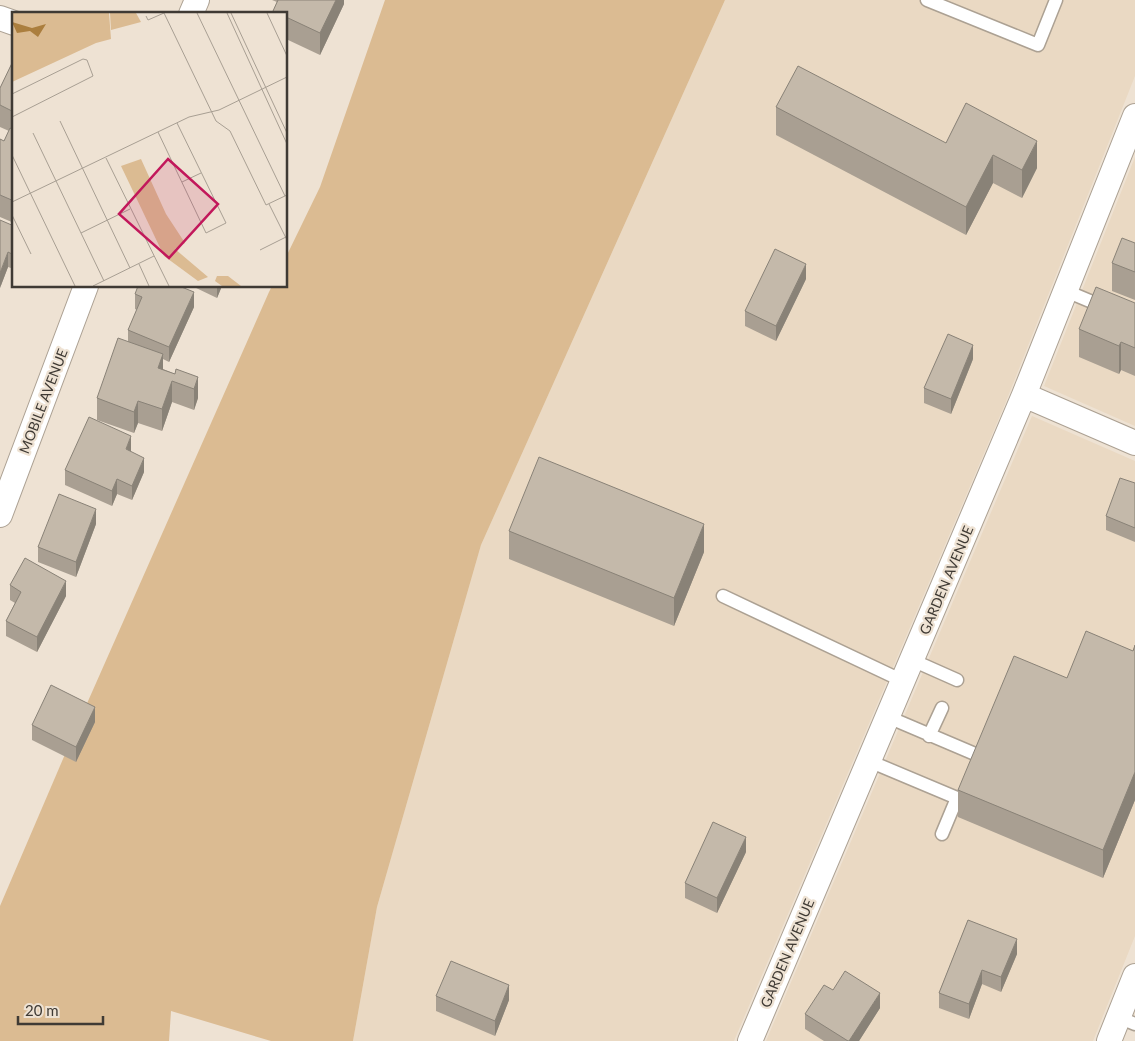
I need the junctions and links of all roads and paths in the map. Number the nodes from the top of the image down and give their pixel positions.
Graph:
1 (197, 0) edge
2 (927, 0) edge
3 (1056, 0) edge
4 (192, 12) edge
5 (0, 18) edge
6 (12, 22) edge
7 (1135, 116) edge
8 (85, 288) edge
9 (1066, 292) junction
10 (1135, 320) edge
11 (1024, 395) junction
12 (1135, 443) edge
13 (0, 515) edge
14 (723, 596) dead end
15 (907, 671) junction
16 (957, 680) dead end
17 (942, 708) dead end
18 (888, 717) junction
19 (928, 736) junction
20 (975, 754) edge
21 (869, 761) junction
22 (942, 834) dead end
23 (1135, 976) edge
24 (1127, 1020) edge
25 (750, 1041) edge
26 (1109, 1041) edge

1 - 4 street
2 - 3 lane
5 - 6 street
7 - 9 street, GARDEN AVENUE
8 - 13 street, MOBILE AVENUE
9 - 10 lane
9 - 11 street, GARDEN AVENUE
11 - 12 street
11 - 15 street, GARDEN AVENUE
14 - 15 lane
15 - 16 lane
15 - 18 street, GARDEN AVENUE
17 - 19 lane
18 - 19 lane
18 - 21 street, GARDEN AVENUE
19 - 20 lane
21 - 22 lane
21 - 25 street, GARDEN AVENUE
23 - 24 street
24 - 26 street

